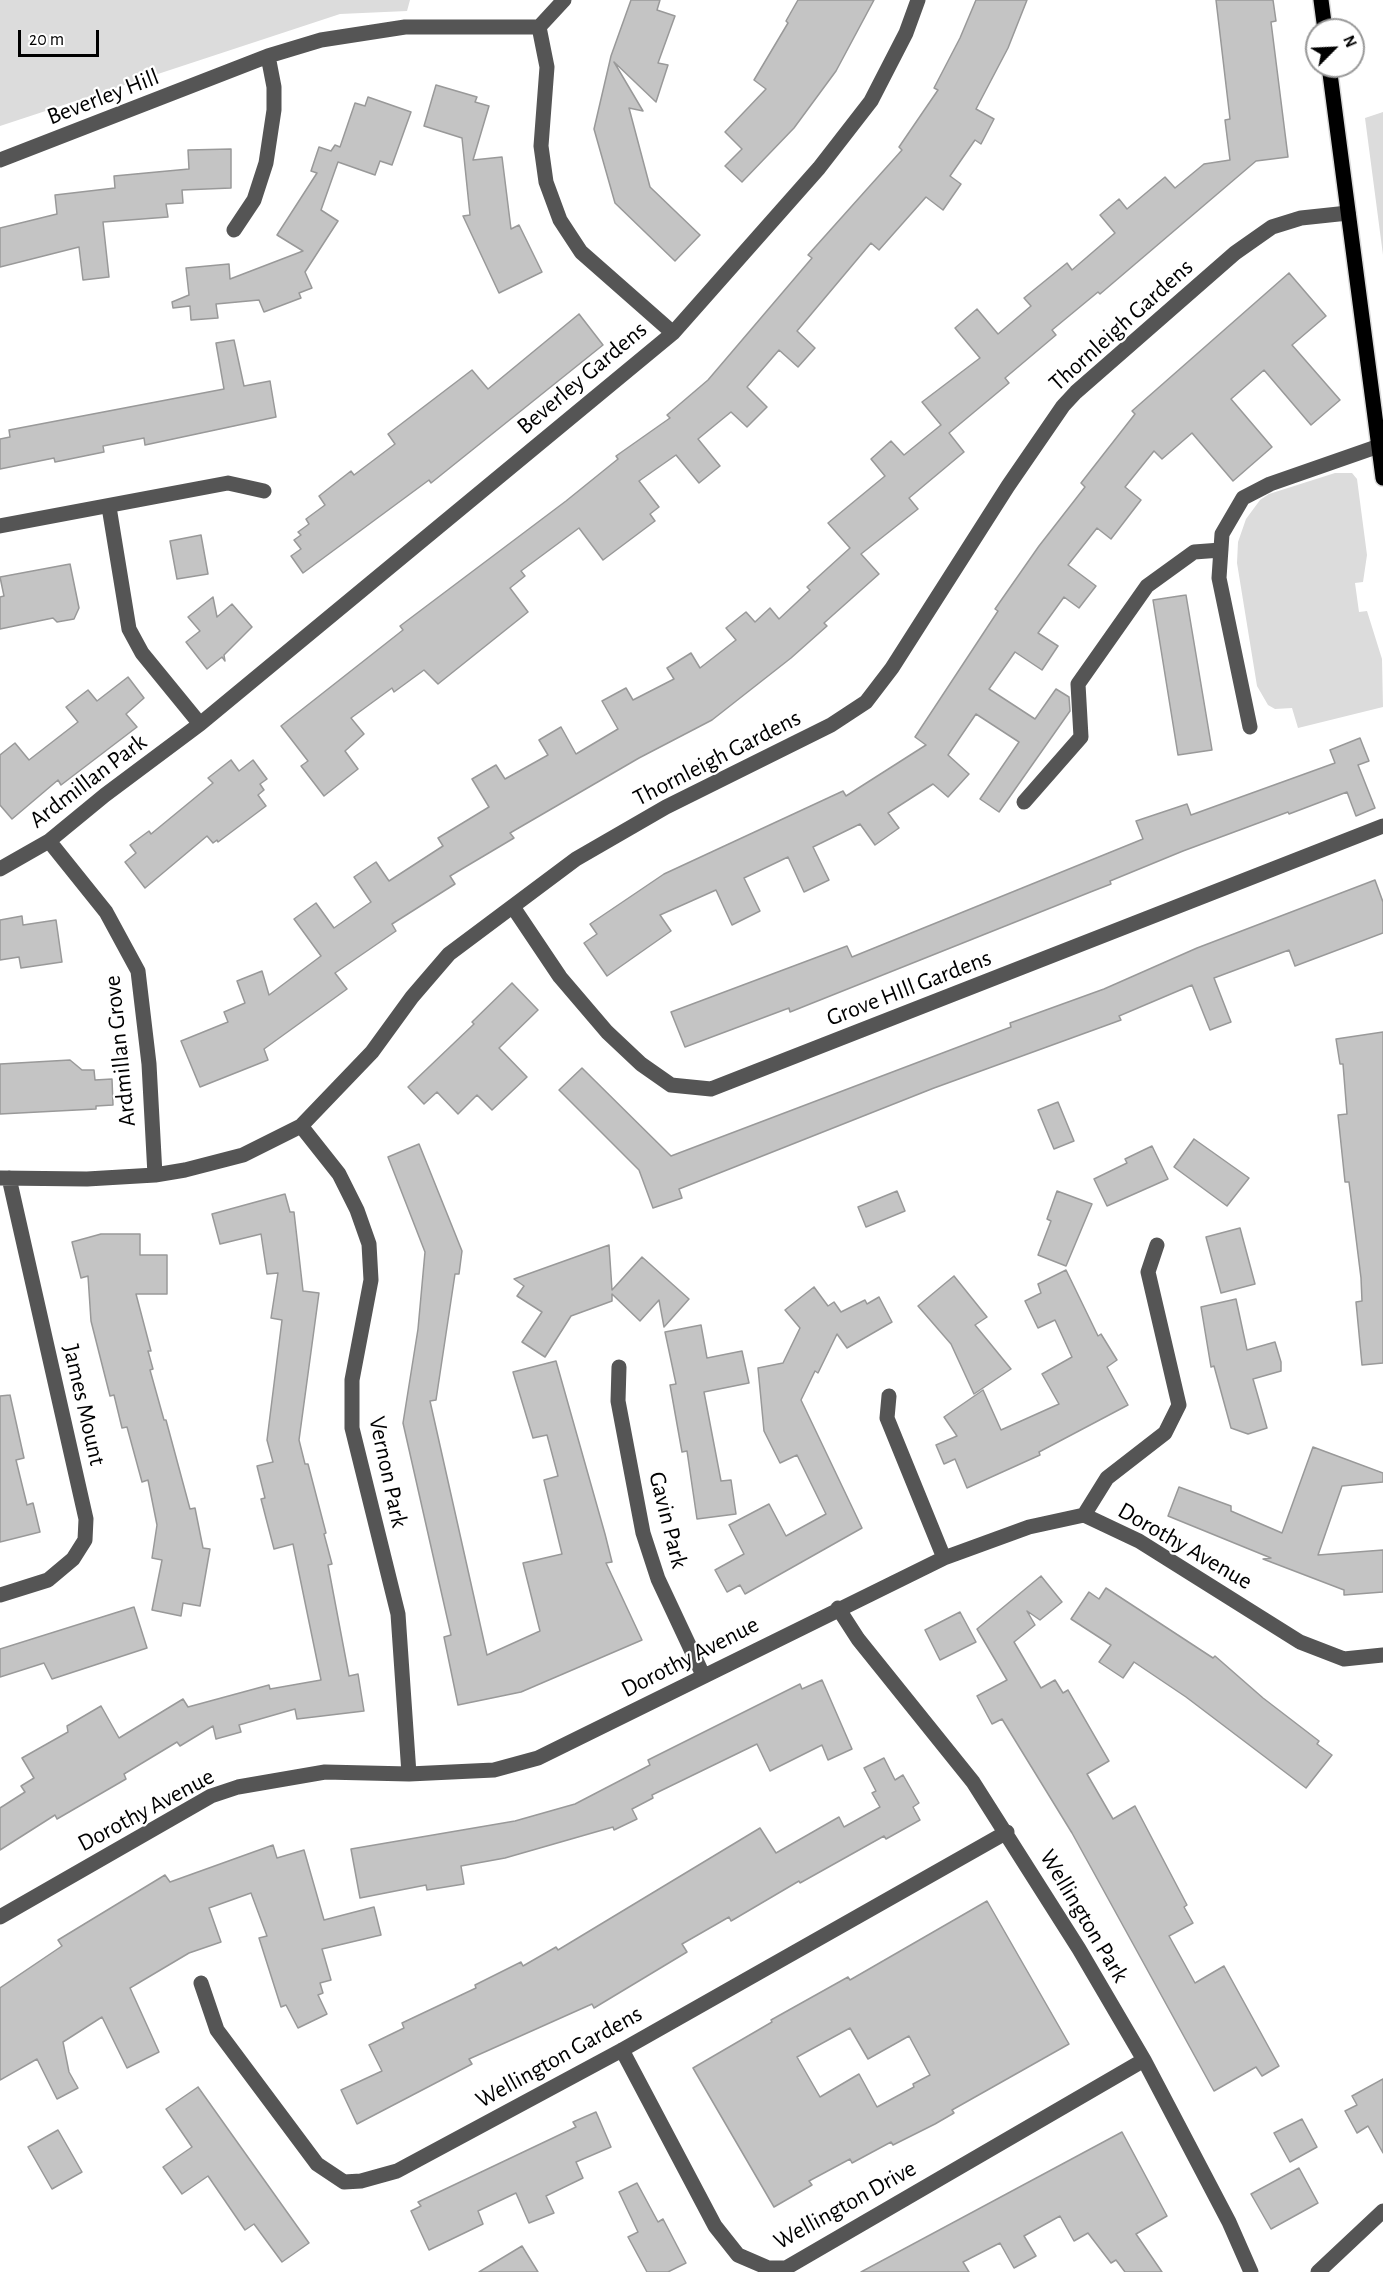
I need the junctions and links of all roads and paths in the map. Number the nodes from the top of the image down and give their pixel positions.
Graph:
1 (564, 0) edge
2 (918, 0) edge
3 (1321, 0) edge
4 (1323, 18) edge
5 (539, 27) junction
6 (268, 56) junction
7 (1331, 78) edge
8 (0, 160) edge
9 (1348, 213) junction
10 (234, 230) dead end
11 (673, 333) junction
12 (1379, 446) junction
13 (1383, 478) edge
14 (264, 491) dead end
15 (109, 507) junction
16 (0, 526) edge
17 (1221, 550) junction
18 (200, 724) junction
19 (1250, 727) dead end
20 (1024, 802) dead end
21 (1383, 826) edge
22 (49, 842) junction
23 (0, 869) edge
24 (513, 907) junction
25 (301, 1126) junction
26 (155, 1175) junction
27 (5, 1178) edge
28 (1157, 1245) dead end
29 (619, 1367) dead end
30 (889, 1396) dead end
31 (1084, 1515) junction
32 (944, 1558) junction
33 (0, 1595) edge
34 (838, 1608) junction
35 (1383, 1655) edge
36 (703, 1675) junction
37 (410, 1774) junction
38 (1007, 1832) junction
39 (0, 1917) edge
40 (201, 1983) dead end
41 (622, 2050) junction
42 (1144, 2060) junction
43 (1383, 2211) edge
44 (1251, 2272) edge
45 (1318, 2272) edge

1 - 5 street
2 - 11 street, Beverley Gardens
3 - 4 main road
5 - 6 street, Beverley Hill
5 - 11 street
6 - 8 street, Beverley Hill
6 - 10 street
7 - 9 main road
9 - 12 main road
9 - 24 street, Thornleigh Gardens
11 - 18 street, Beverley Gardens
12 - 13 main road
12 - 17 street
14 - 15 street
15 - 16 street
15 - 18 street
17 - 19 street
17 - 20 street
18 - 22 street, Ardmillan Park
21 - 24 street, Grove HIll Gardens
22 - 23 street, Ardmillan Park
22 - 26 street, Ardmillan Grove
24 - 25 street, Thornleigh Gardens
25 - 26 street, Thornleigh Gardens
25 - 37 street, Vernon Park
26 - 27 street, Thornleigh Gardens
27 - 33 street, James Mount
28 - 31 street
29 - 36 street, Gavin Park
30 - 32 street
31 - 32 street, Dorothy Avenue
31 - 35 street, Dorothy Avenue
32 - 34 street, Dorothy Avenue
34 - 36 street, Dorothy Avenue
34 - 38 street, Wellington Park
36 - 37 street, Dorothy Avenue
37 - 39 street, Dorothy Avenue
38 - 41 street, Wellington Gardens
38 - 42 street, Wellington Park
40 - 41 street, Wellington Gardens
41 - 42 street, Wellington Drive
42 - 44 street, Wellington Park
43 - 45 street

